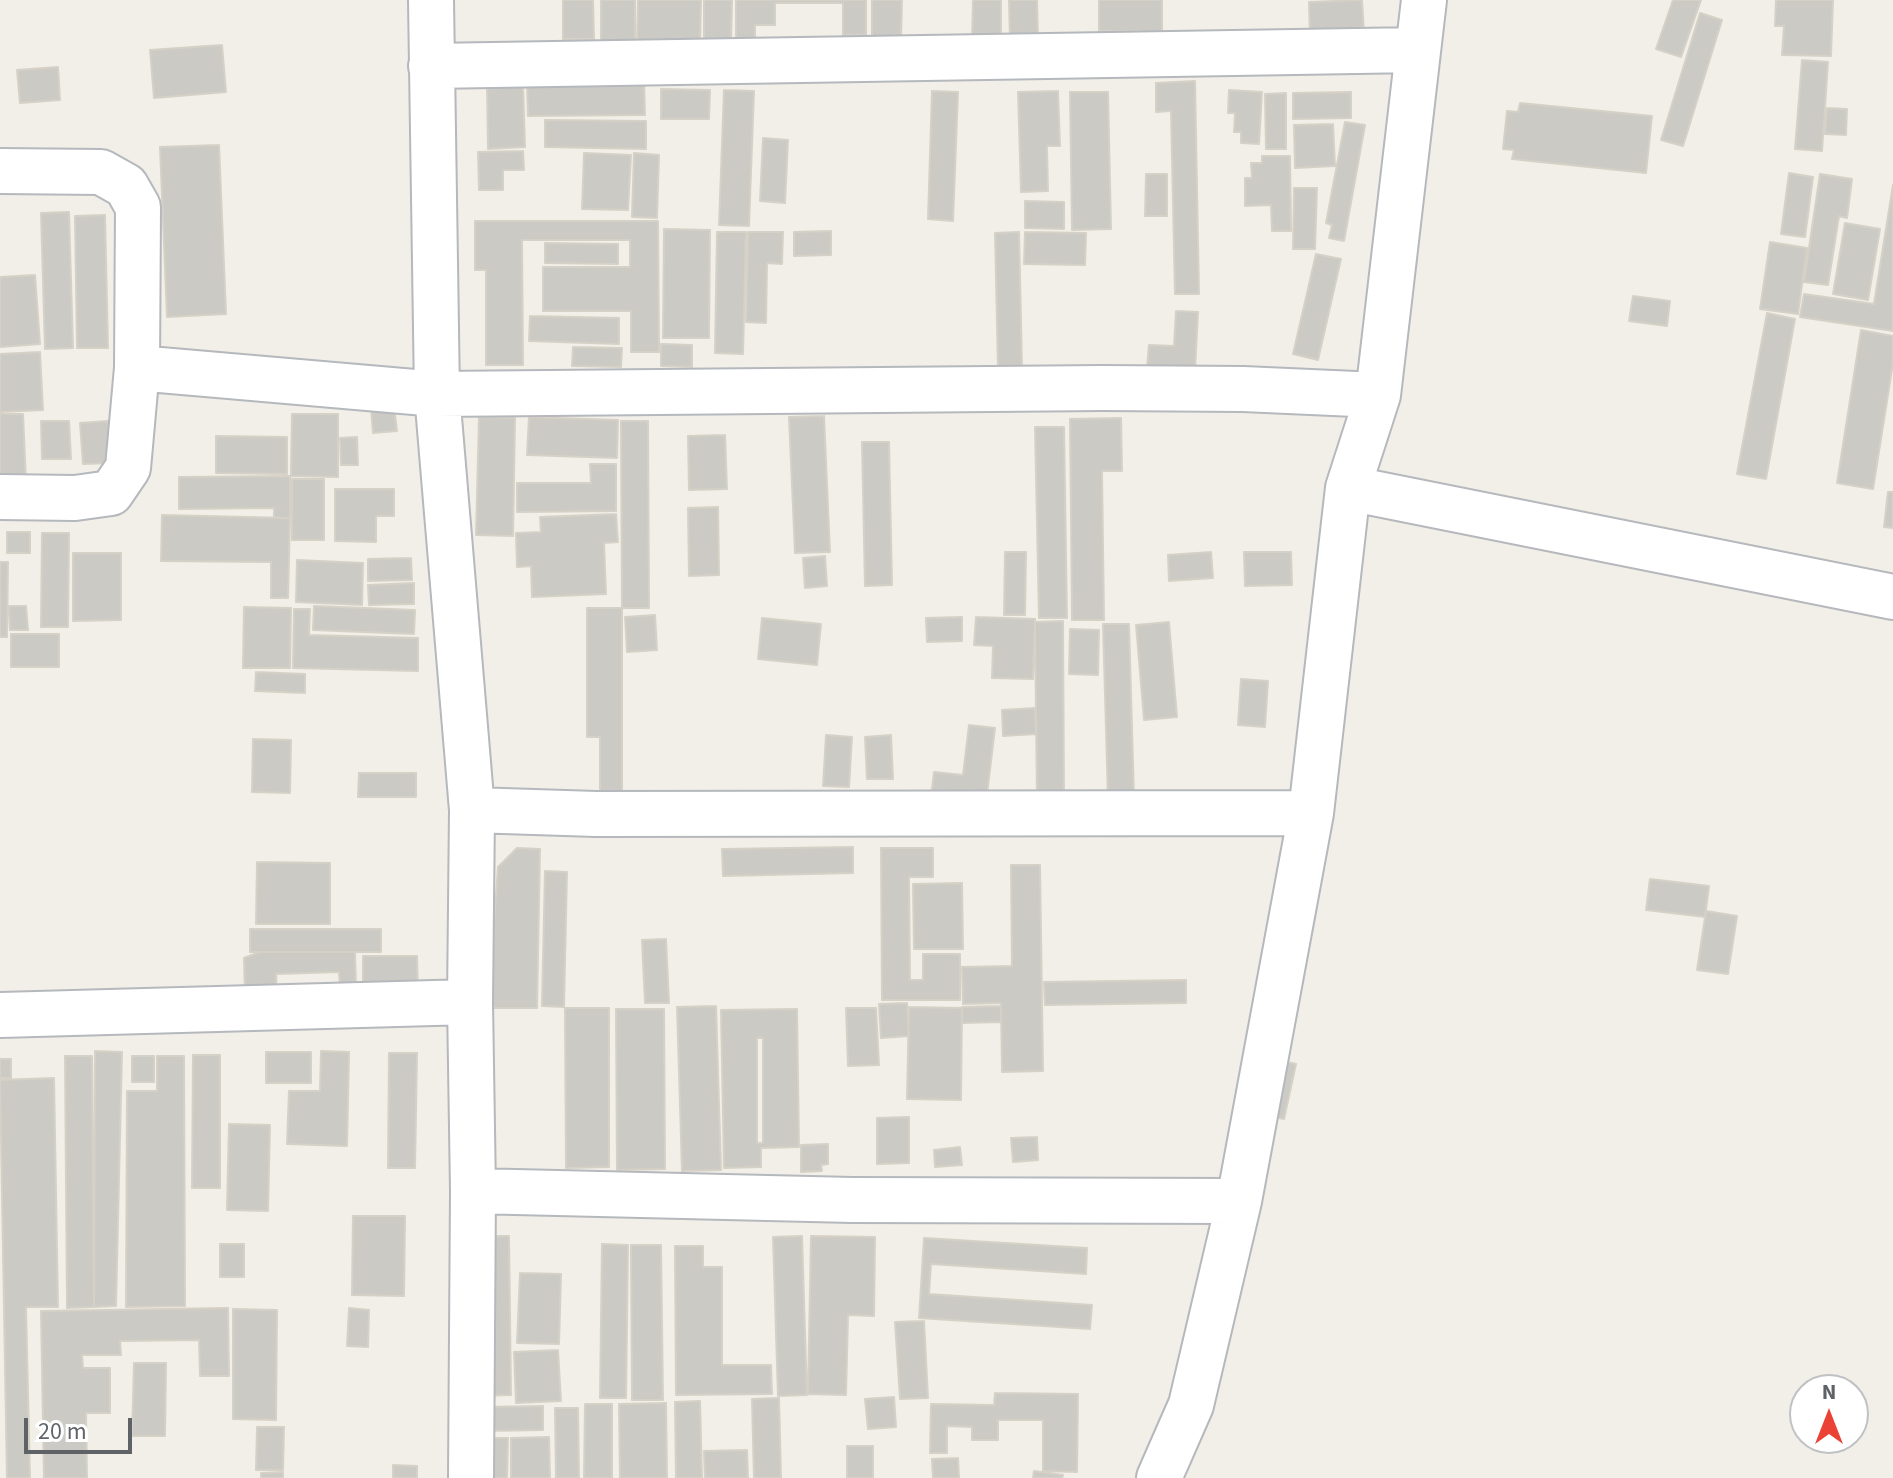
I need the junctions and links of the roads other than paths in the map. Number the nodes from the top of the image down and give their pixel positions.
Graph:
1 (431, 0) edge
2 (1424, 0) edge
3 (1418, 50) junction
4 (431, 66) junction
5 (0, 171) edge
6 (137, 368) junction
7 (437, 394) junction
8 (1378, 395) junction
9 (1348, 488) junction
10 (0, 497) edge
11 (1893, 597) edge
12 (472, 810) junction
13 (1311, 813) junction
14 (470, 1002) junction
15 (0, 1015) edge
16 (473, 1191) junction
17 (1239, 1201) junction
18 (471, 1478) edge
19 (1159, 1478) edge

1 - 4 street
2 - 3 street
3 - 4 street
3 - 8 street
4 - 7 street
5 - 6 street
6 - 7 street
6 - 10 street
7 - 8 street
7 - 12 street
8 - 9 street
9 - 11 street
9 - 13 street
12 - 13 street
12 - 14 street
13 - 17 street
14 - 15 street
14 - 16 street
16 - 17 street
16 - 18 street
17 - 19 street

